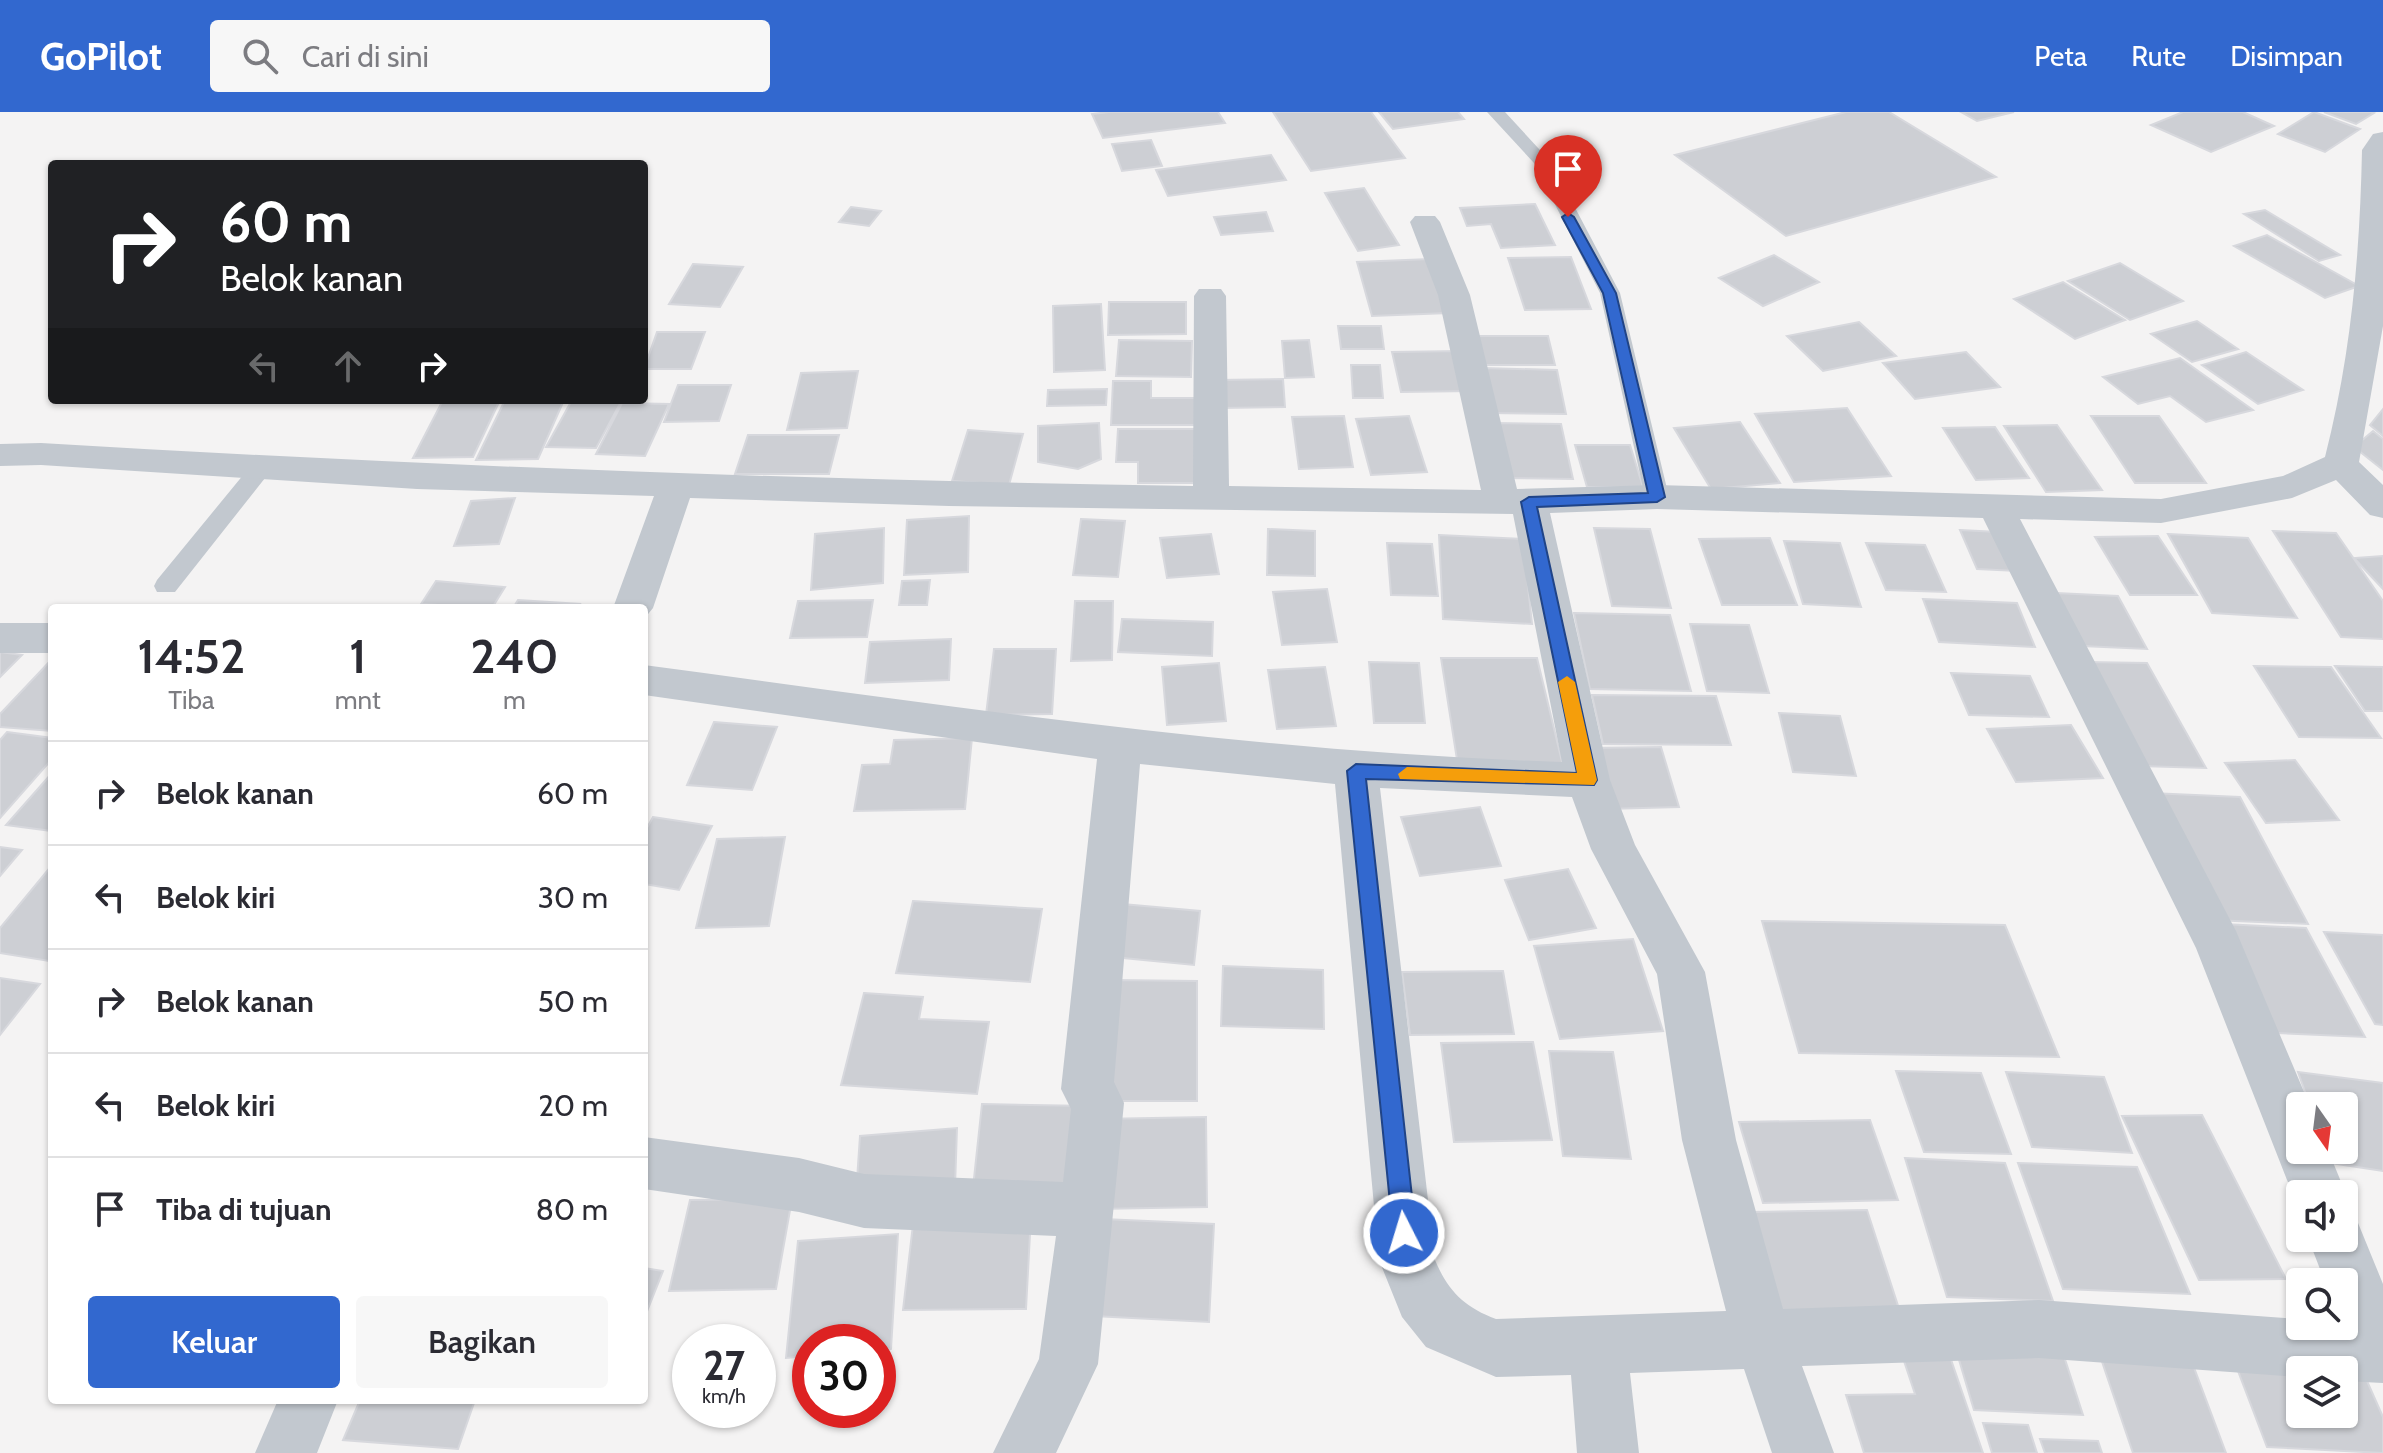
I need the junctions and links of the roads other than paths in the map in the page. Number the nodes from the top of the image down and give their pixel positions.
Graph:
1 (1495, 112) edge
2 (2383, 140) edge
3 (1425, 222) dead end
4 (1210, 296) dead end
5 (0, 455) edge
6 (2341, 464) junction
7 (261, 468) junction
8 (676, 485) junction
9 (1657, 497) junction
10 (1211, 498) junction
11 (1515, 502) junction
12 (2383, 506) edge
13 (1996, 508) junction
14 (166, 586) dead end
15 (634, 604) edge
16 (0, 638) edge
17 (48, 638) edge
18 (648, 681) edge
19 (1120, 745) junction
20 (1356, 771) junction
21 (1588, 780) junction
22 (2286, 1114) edge
23 (648, 1164) edge
24 (1087, 1210) junction
25 (2342, 1252) edge
26 (1763, 1340) junction
27 (1598, 1345) junction
28 (2383, 1354) edge
29 (306, 1404) edge
30 (286, 1453) edge
31 (1024, 1453) edge
32 (1608, 1453) edge
33 (1803, 1453) edge

1 - 9 lane
2 - 6 street
3 - 11 street
4 - 10 street
5 - 7 street
6 - 12 street
6 - 13 street
7 - 8 street
7 - 14 lane
8 - 10 street
8 - 15 street
9 - 11 street
9 - 13 street
10 - 11 street
11 - 21 street
13 - 22 street
16 - 17 street
18 - 19 street
19 - 20 street
19 - 24 street
20 - 21 street
20 - 27 street
21 - 26 street
23 - 24 street
24 - 31 street
25 - 28 street
26 - 27 street
26 - 28 street
26 - 33 street
27 - 32 street
29 - 30 street

